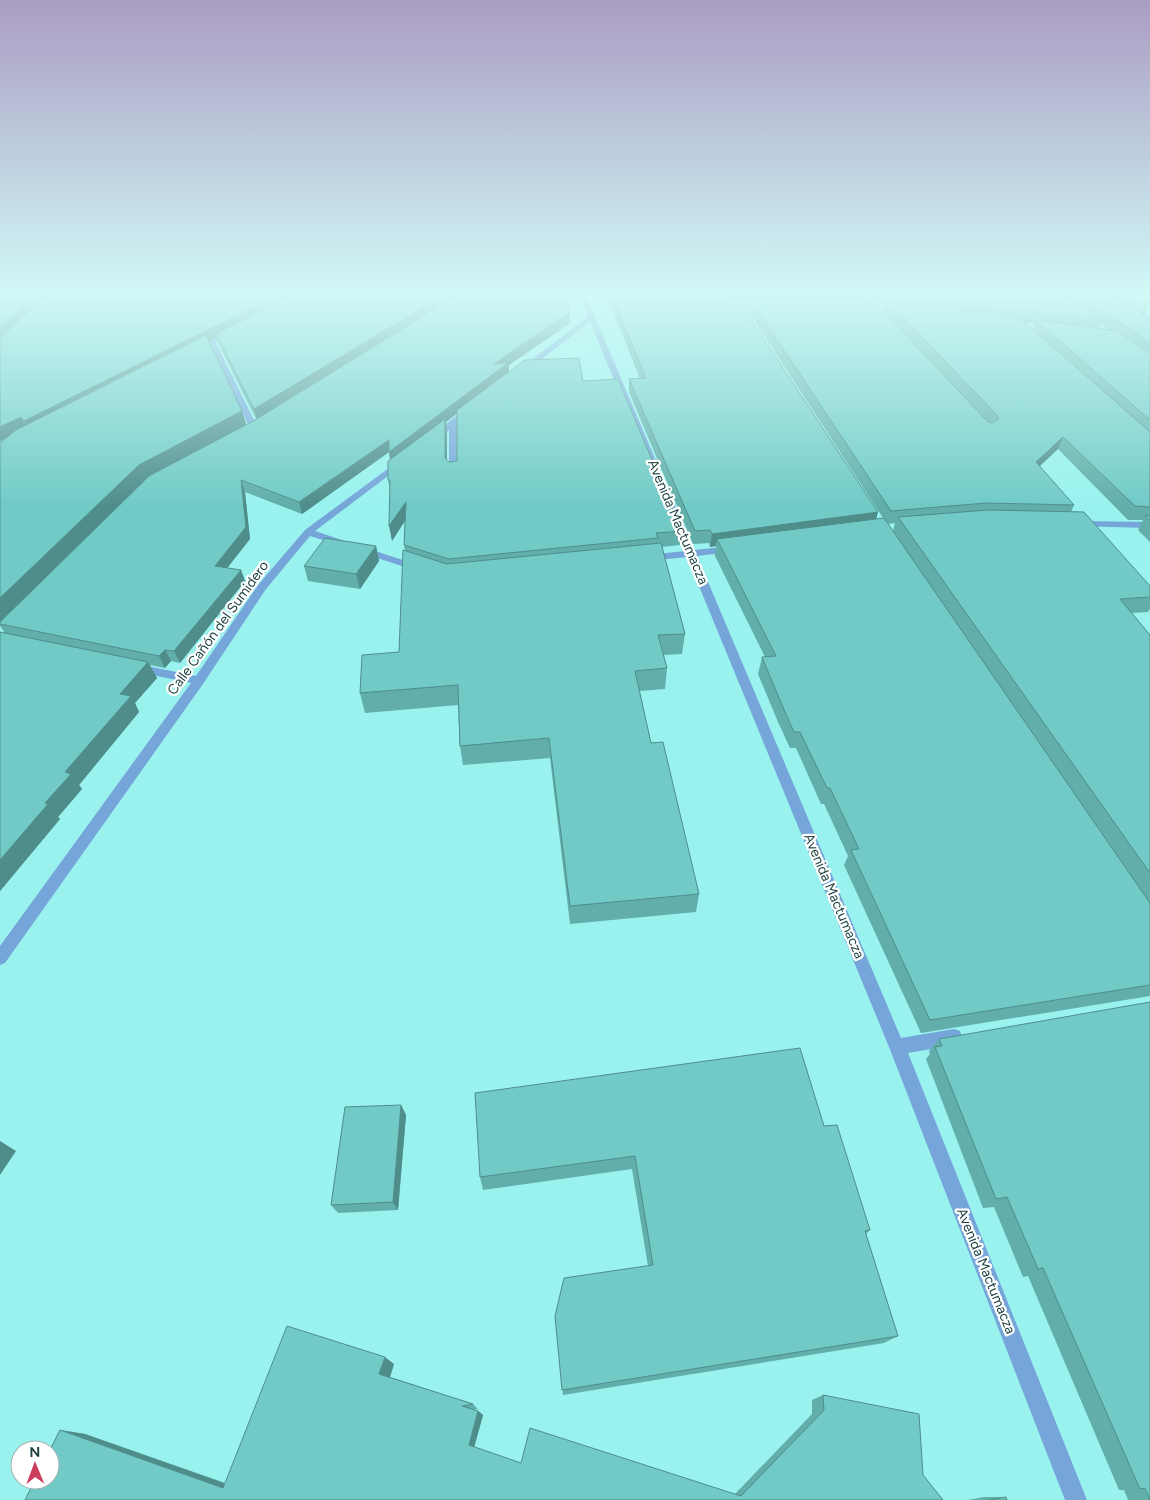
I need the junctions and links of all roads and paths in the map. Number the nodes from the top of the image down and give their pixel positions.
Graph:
1 (224, 366) edge
2 (527, 366) edge
3 (613, 366) edge
4 (514, 376) edge
5 (476, 405) edge
6 (453, 422) junction
7 (254, 428) edge
8 (422, 445) edge
9 (407, 457) edge
10 (454, 472) edge
11 (1070, 523) edge
12 (1150, 525) edge
13 (308, 532) junction
14 (740, 548) edge
15 (692, 554) junction
16 (634, 560) edge
17 (431, 573) edge
18 (123, 665) edge
19 (198, 681) junction
20 (0, 958) edge
21 (965, 1035) edge
22 (897, 1047) junction
23 (1076, 1500) edge

1 - 7 street
2 - 4 street
3 - 15 street, Avenida Mactumacza
5 - 6 street
6 - 8 street
6 - 10 street
9 - 13 street, Calle Cañón del Sumidero
11 - 12 street
13 - 17 street
13 - 19 street, Calle Cañón del Sumidero
14 - 15 street
15 - 16 street
15 - 22 street, Avenida Mactumacza
18 - 19 street
19 - 20 street, Calle Cañón del Sumidero
21 - 22 street
22 - 23 street, Avenida Mactumacza

